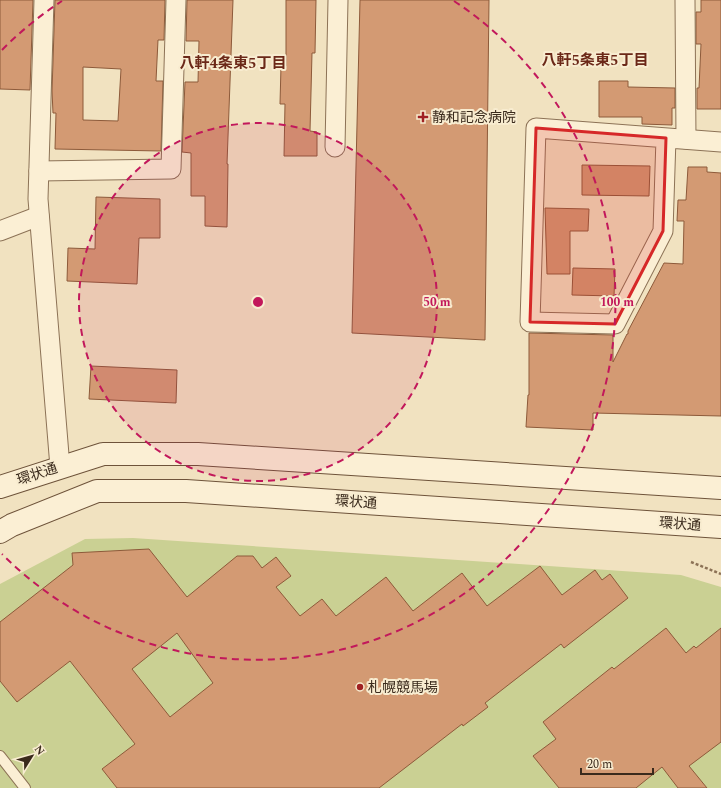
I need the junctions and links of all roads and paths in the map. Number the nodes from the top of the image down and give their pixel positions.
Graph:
1 (44, 0) edge
2 (176, 0) edge
3 (338, 0) edge
4 (685, 0) edge
5 (666, 138) junction
6 (686, 139) junction
7 (721, 142) edge
8 (335, 147) dead end
9 (39, 171) junction
10 (40, 216) junction
11 (0, 231) edge
12 (60, 467) junction
13 (0, 487) edge
14 (721, 488) edge
15 (721, 527) edge
16 (0, 532) edge
17 (690, 562) dead end
18 (721, 574) edge
19 (0, 756) edge
20 (25, 788) edge

1 - 9 street
2 - 9 street
3 - 8 street
4 - 6 street
5 - 5 street
5 - 6 street
6 - 7 street
9 - 10 street
10 - 11 street
10 - 12 street
12 - 13 street, 環状通
12 - 14 street, 環状通
15 - 16 street, 環状通
17 - 18 path
19 - 20 lane

